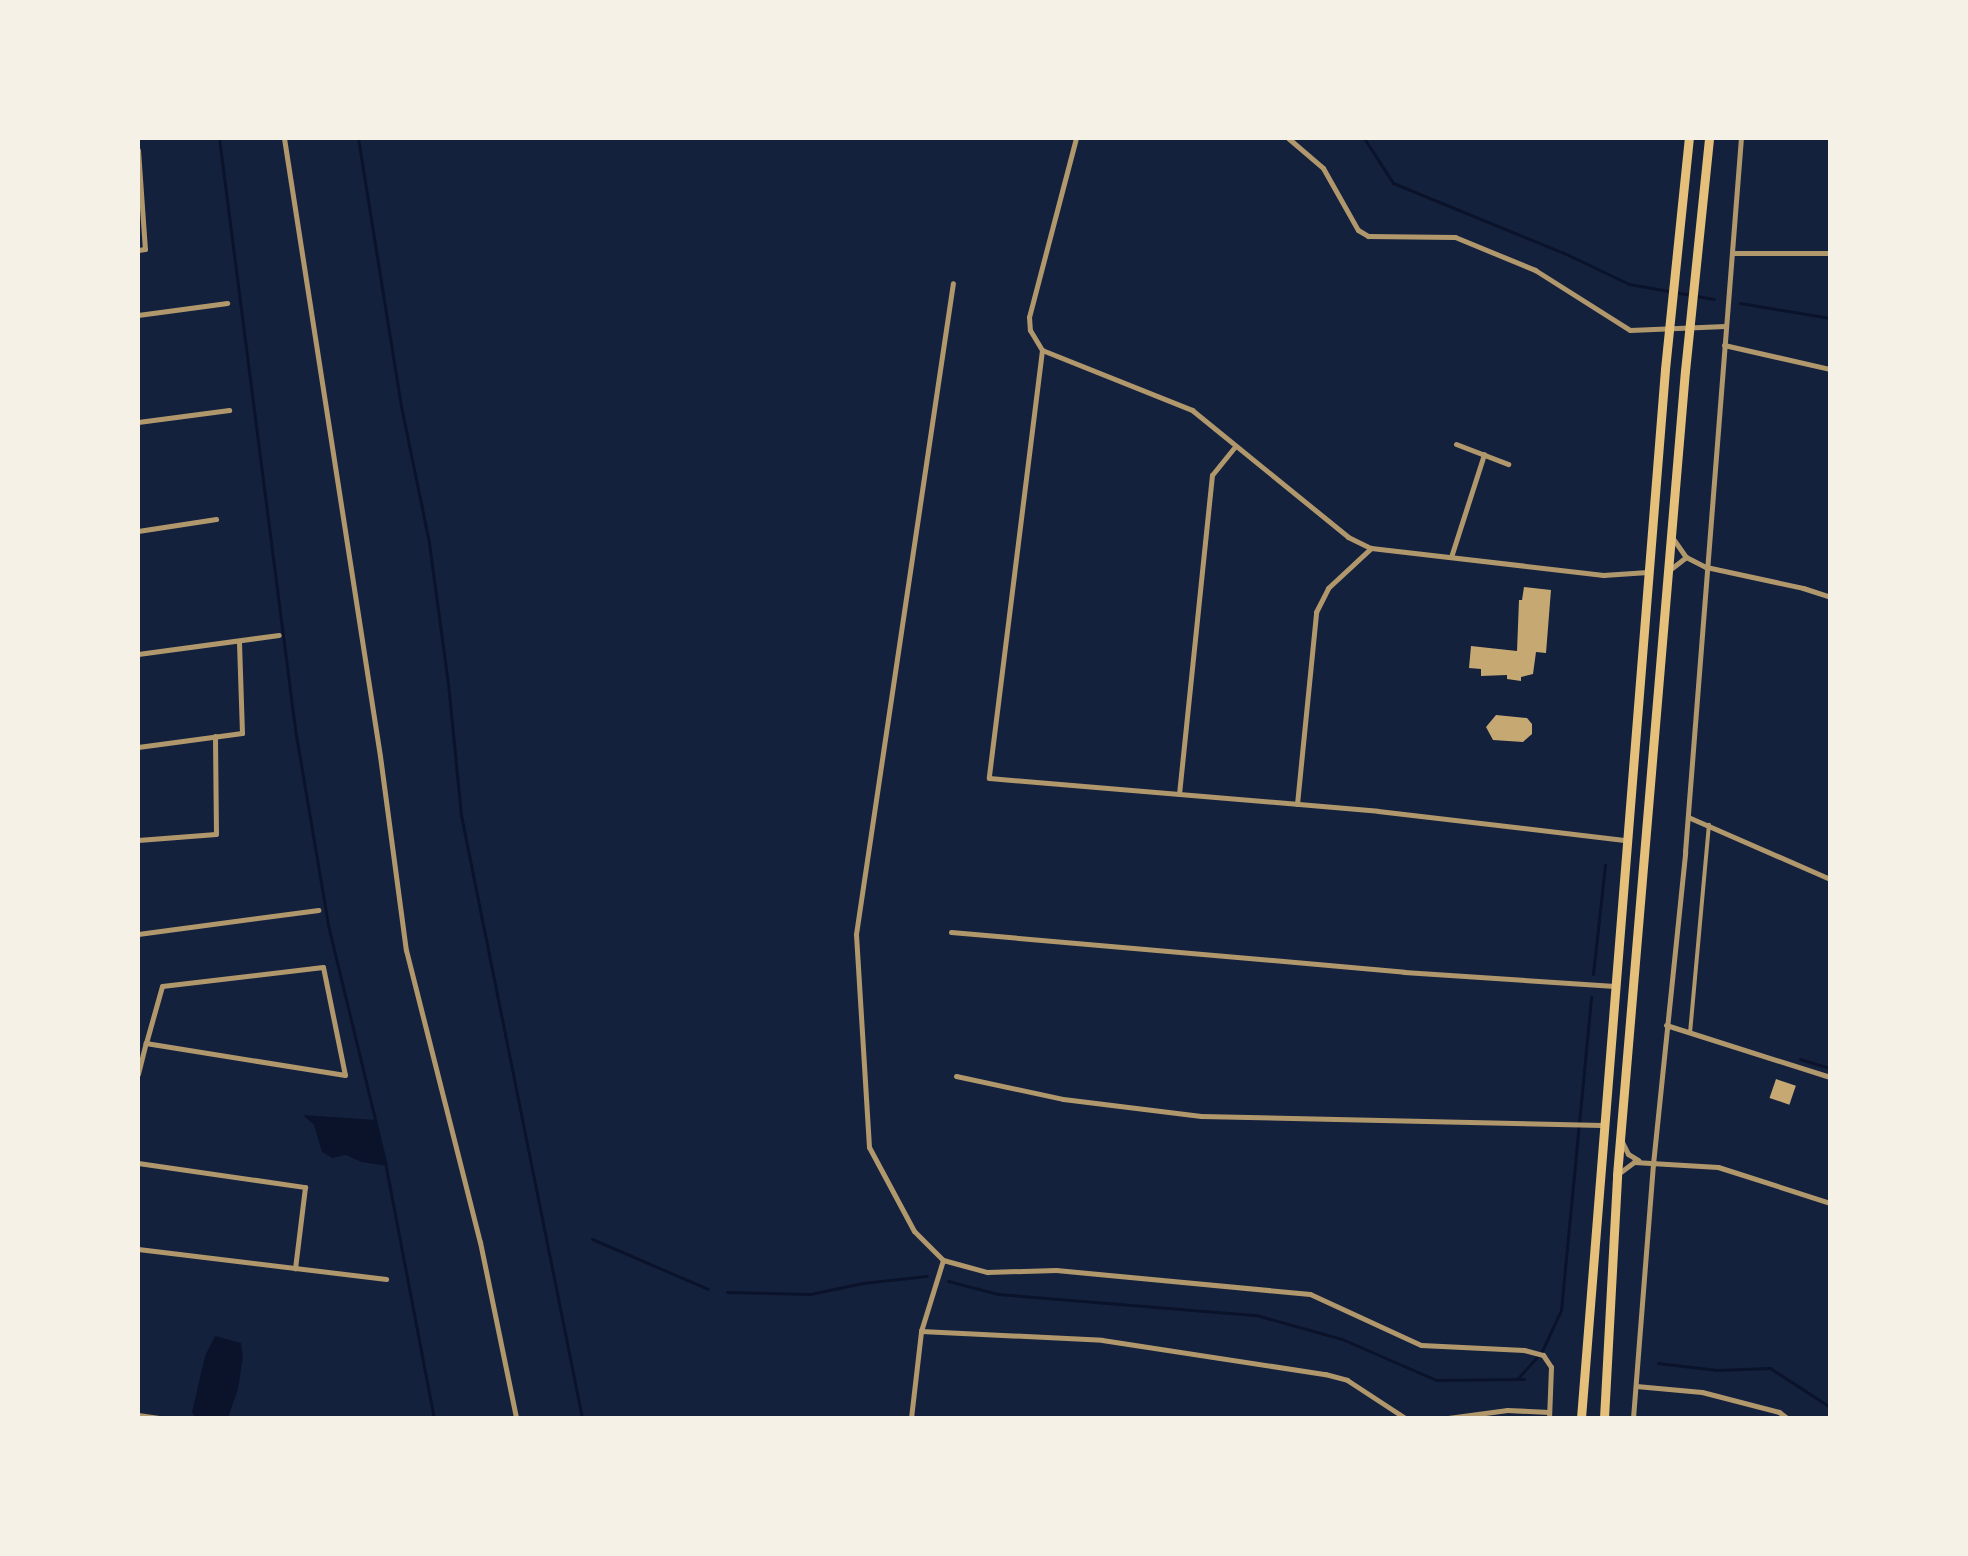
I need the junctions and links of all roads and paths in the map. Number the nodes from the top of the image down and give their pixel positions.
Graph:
1 (284, 138) edge
2 (1076, 138) edge
3 (1288, 138) edge
4 (1689, 138) edge
5 (1709, 138) edge
6 (1741, 138) edge
7 (138, 150) edge
8 (138, 164) edge
9 (138, 250) edge
10 (1732, 253) junction
11 (1830, 253) edge
12 (953, 283) dead end
13 (227, 303) dead end
14 (138, 315) edge
15 (1725, 326) junction
16 (1724, 345) junction
17 (1042, 350) junction
18 (1830, 369) edge
19 (229, 410) dead end
20 (138, 422) edge
21 (1456, 444) dead end
22 (1235, 447) junction
23 (1484, 454) junction
24 (1508, 464) dead end
25 (216, 519) dead end
26 (138, 531) edge
27 (1672, 536) junction
28 (1371, 548) junction
29 (1451, 557) junction
30 (1686, 557) junction
31 (1706, 567) junction
32 (1649, 572) junction
33 (1668, 578) junction
34 (1830, 597) edge
35 (279, 635) dead end
36 (239, 641) junction
37 (138, 654) edge
38 (215, 736) junction
39 (138, 747) edge
40 (1179, 794) junction
41 (1297, 804) junction
42 (1688, 817) junction
43 (1709, 825) junction
44 (138, 840) edge
45 (1627, 840) junction
46 (1830, 879) edge
47 (318, 910) dead end
48 (951, 932) dead end
49 (138, 934) edge
50 (1615, 986) junction
51 (1666, 1025) junction
52 (1690, 1033) junction
53 (146, 1043) junction
54 (138, 1074) edge
55 (956, 1076) dead end
56 (1830, 1077) edge
57 (1602, 1125) junction
58 (1620, 1138) junction
59 (1643, 1162) junction
60 (138, 1163) edge
61 (1653, 1164) junction
62 (1617, 1175) junction
63 (1830, 1203) edge
64 (138, 1249) edge
65 (943, 1260) junction
66 (295, 1268) junction
67 (386, 1279) dead end
68 (921, 1331) junction
69 (1636, 1386) junction
70 (138, 1415) edge
71 (1549, 1415) edge
72 (159, 1418) edge
73 (516, 1418) edge
74 (911, 1418) edge
75 (1405, 1418) edge
76 (1448, 1418) edge
77 (1581, 1418) edge
78 (1604, 1418) edge
79 (1633, 1418) edge
80 (1787, 1418) edge

1 - 73 street
2 - 17 street
3 - 15 street
4 - 32 highway
5 - 27 highway
6 - 10 street
7 - 8 street
8 - 9 street
10 - 11 street
10 - 15 street
12 - 65 street
13 - 14 street
15 - 16 street
16 - 18 street
16 - 31 street
17 - 22 street
17 - 40 street
19 - 20 street
21 - 23 street
22 - 28 street
22 - 40 street
23 - 24 street
23 - 29 street
25 - 26 street
27 - 30 street
27 - 33 highway
28 - 29 street
28 - 41 street
29 - 32 street
30 - 31 street
30 - 33 street
31 - 34 street
31 - 42 street
32 - 45 highway
33 - 58 highway
35 - 36 street
36 - 37 street
36 - 38 street
38 - 39 street
38 - 44 street
40 - 41 street
41 - 45 street
42 - 43 street
42 - 51 street
43 - 46 street
43 - 52 street
45 - 50 highway
47 - 49 street
48 - 50 street
50 - 57 highway
51 - 52 street
51 - 61 street
52 - 56 street
53 - 53 street
53 - 54 street
55 - 57 street
57 - 77 highway
58 - 59 street
58 - 62 highway
59 - 61 street
59 - 62 street
60 - 66 street
61 - 63 street
61 - 69 street
62 - 78 highway
64 - 66 street
65 - 68 street
65 - 71 street
66 - 67 street
68 - 74 street
68 - 75 street
69 - 79 street
69 - 80 street
70 - 72 street
71 - 76 street

